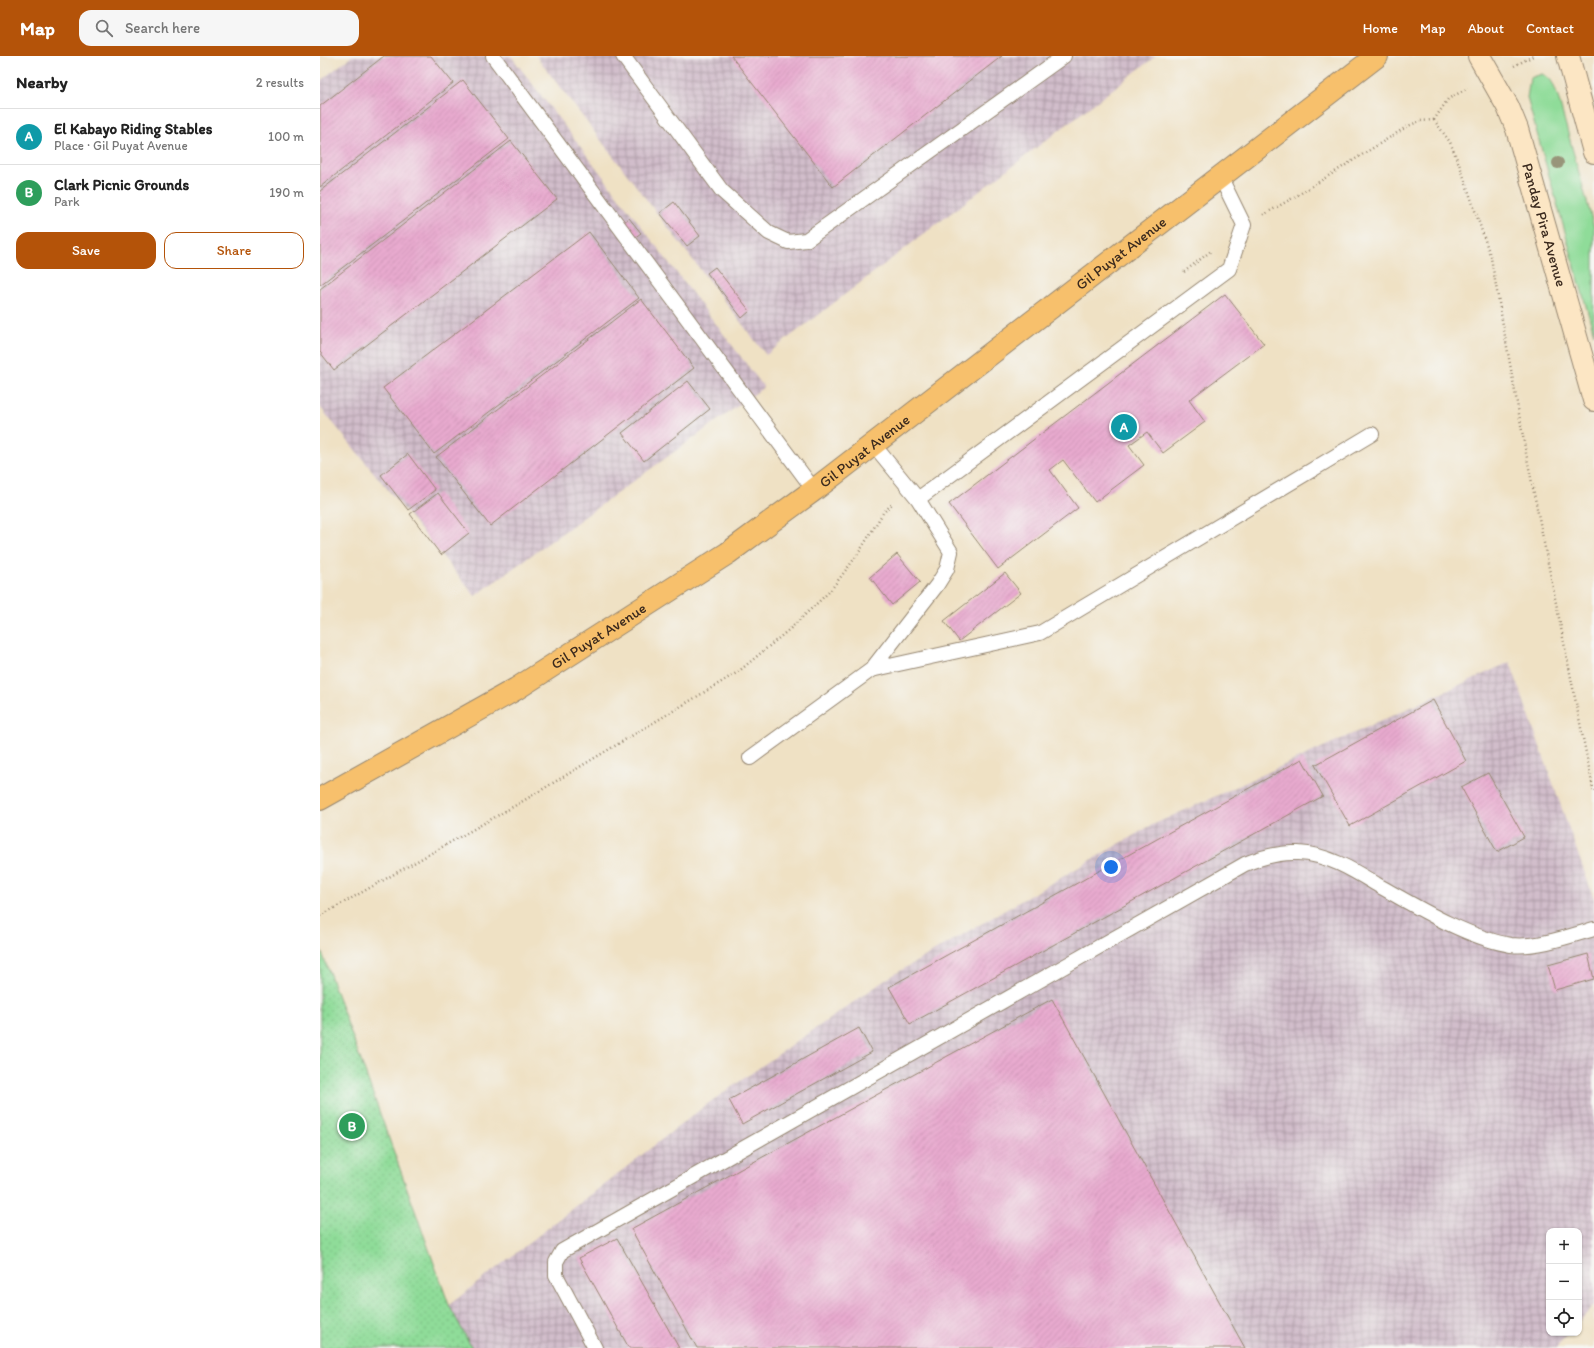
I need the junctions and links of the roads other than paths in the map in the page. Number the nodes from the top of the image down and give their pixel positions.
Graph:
1 (493, 56) edge
2 (622, 56) edge
3 (1064, 56) edge
4 (1377, 56) edge
5 (1479, 56) edge
6 (1568, 56) edge
7 (1594, 152) edge
8 (1220, 176) junction
9 (1594, 400) edge
10 (1372, 434) dead end
11 (873, 444) junction
12 (814, 490) junction
13 (918, 499) junction
14 (871, 670) junction
15 (750, 758) dead end
16 (320, 799) edge
17 (1594, 929) edge
18 (596, 1348) edge

1 - 12 lane
2 - 3 lane
4 - 8 main road, Gil Puyat Avenue
5 - 9 main road, Panday Pira Avenue
6 - 7 main road
8 - 11 main road, Gil Puyat Avenue
8 - 13 lane
10 - 14 lane
11 - 12 main road, Gil Puyat Avenue
11 - 13 lane
12 - 16 main road, Gil Puyat Avenue
13 - 14 lane
14 - 15 lane
17 - 18 lane

